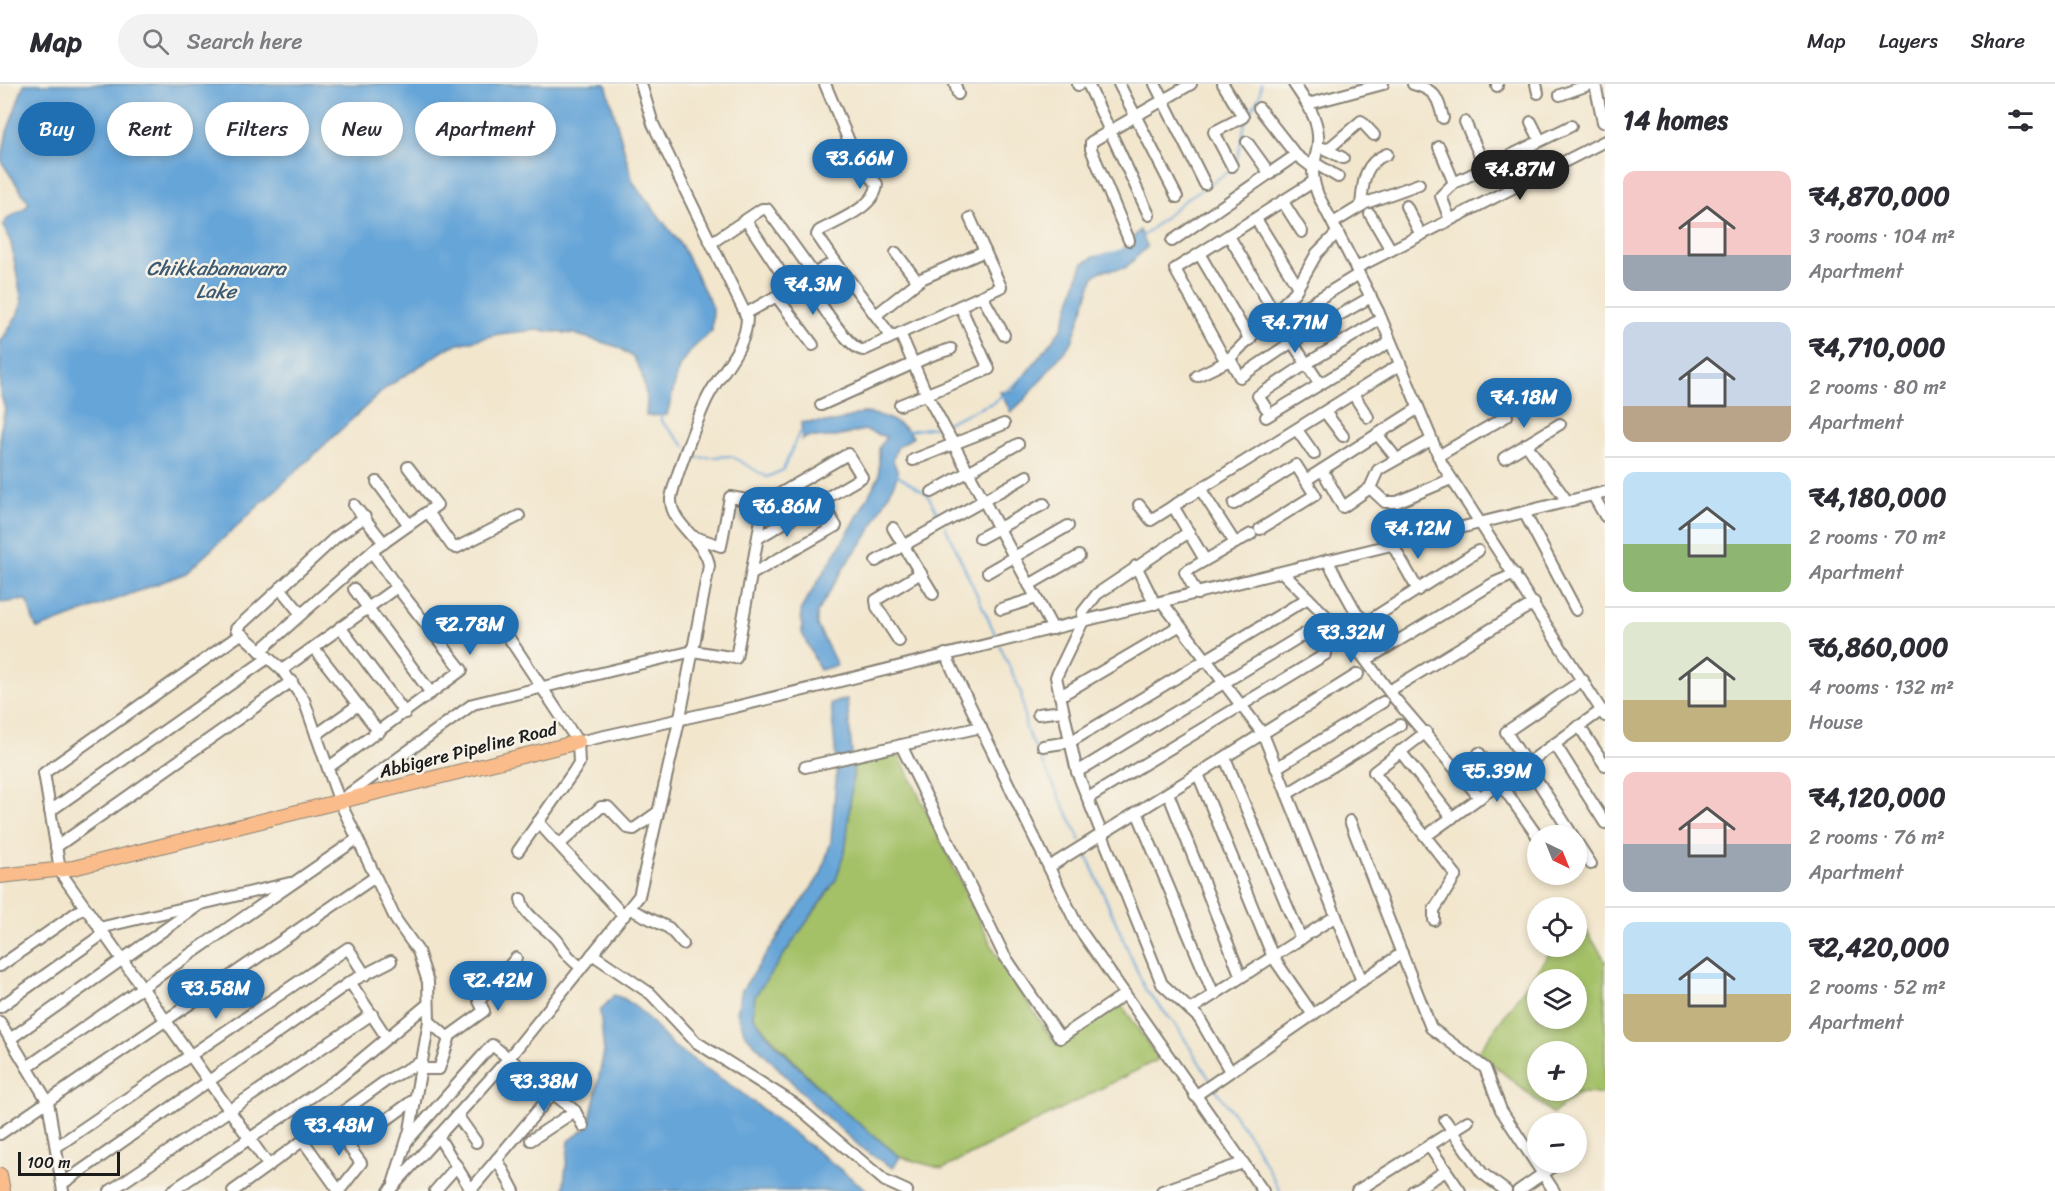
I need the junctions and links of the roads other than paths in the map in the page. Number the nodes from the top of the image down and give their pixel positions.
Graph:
1 (641, 84) edge
2 (825, 84) edge
3 (1082, 84) edge
4 (1119, 84) edge
5 (1155, 84) edge
6 (1191, 84) edge
7 (1223, 84) edge
8 (1294, 84) edge
9 (1376, 84) edge
10 (1383, 84) edge
11 (1413, 84) edge
12 (1593, 84) edge
13 (1560, 95) dead end
14 (1163, 99) junction
15 (1308, 104) junction
16 (1259, 108) dead end
17 (1136, 116) junction
18 (1443, 118) dead end
19 (1465, 122) dead end
20 (1531, 122) dead end
21 (1603, 122) dead end
22 (1571, 126) dead end
23 (1110, 133) junction
24 (1374, 135) dead end
25 (1540, 140) junction
26 (1605, 141) edge
27 (1248, 142) dead end
28 (1322, 147) junction
29 (1439, 147) dead end
30 (1387, 154) dead end
31 (1296, 155) junction
32 (1343, 158) dead end
33 (1313, 165) junction
34 (1232, 166) dead end
35 (1485, 167) junction
36 (1270, 174) junction
37 (1338, 177) dead end
38 (1313, 182) junction
39 (1454, 183) junction
40 (1205, 184) dead end
41 (1419, 184) dead end
42 (1178, 197) dead end
43 (1283, 202) junction
44 (1361, 206) junction
45 (1406, 206) dead end
46 (1370, 214) dead end
47 (1149, 215) dead end
48 (970, 218) dead end
49 (1256, 219) junction
50 (746, 220) junction
51 (1450, 220) junction
52 (1335, 228) junction
53 (1302, 232) dead end
54 (1421, 235) junction
55 (1229, 236) junction
56 (1129, 240) dead end
57 (1172, 241) dead end
58 (711, 243) junction
59 (1391, 250) junction
60 (985, 251) junction
61 (896, 253) dead end
62 (1200, 255) junction
63 (835, 261) junction
64 (1358, 271) junction
65 (809, 277) junction
66 (918, 282) junction
67 (1298, 287) junction
68 (791, 288) junction
69 (982, 296) junction
70 (777, 297) junction
71 (1371, 297) junction
72 (960, 306) junction
73 (745, 314) junction
74 (876, 315) junction
75 (1279, 318) junction
76 (1381, 319) junction
77 (896, 334) junction
78 (1004, 336) dead end
79 (1250, 340) junction
80 (1292, 342) junction
81 (1390, 342) junction
82 (813, 345) dead end
83 (951, 349) dead end
84 (1228, 361) junction
85 (1306, 364) junction
86 (914, 365) junction
87 (1400, 365) junction
88 (1197, 376) dead end
89 (1320, 384) junction
90 (1353, 394) junction
91 (927, 395) junction
92 (821, 405) dead end
93 (900, 405) dead end
94 (1417, 409) junction
95 (1325, 412) junction
96 (1507, 416) dead end
97 (1368, 417) dead end
98 (1004, 424) dead end
99 (1560, 424) dead end
100 (1297, 430) junction
101 (1377, 434) junction
102 (1343, 436) dead end
103 (1431, 440) junction
104 (955, 444) junction
105 (1018, 444) dead end
106 (1526, 444) junction
107 (1314, 454) dead end
108 (1392, 454) dead end
109 (1438, 456) junction
110 (1504, 458) dead end
111 (913, 460) dead end
112 (408, 467) dead end
113 (1322, 470) junction
114 (967, 472) junction
115 (1027, 476) dead end
116 (1451, 479) junction
117 (1305, 480) junction
118 (376, 482) dead end
119 (1370, 488) junction
120 (1201, 490) junction
121 (932, 492) dead end
122 (1605, 492) edge
123 (1593, 495) junction
124 (983, 500) junction
125 (821, 501) junction
126 (1567, 501) junction
127 (764, 503) junction
128 (1044, 504) dead end
129 (1234, 504) dead end
130 (354, 505) dead end
131 (1139, 505) dead end
132 (1173, 506) junction
133 (428, 512) junction
134 (1524, 512) junction
135 (519, 516) dead end
136 (1605, 516) edge
137 (365, 517) junction
138 (1479, 523) junction
139 (409, 525) junction
140 (1068, 526) dead end
141 (893, 528) dead end
142 (998, 528) junction
143 (1189, 532) junction
144 (692, 536) junction
145 (758, 538) junction
146 (980, 538) dead end
147 (384, 543) junction
148 (1235, 543) junction
149 (1392, 544) junction
150 (905, 545) junction
151 (1478, 551) dead end
152 (372, 552) junction
153 (1079, 556) dead end
154 (1014, 557) junction
155 (1205, 560) junction
156 (1327, 560) junction
157 (876, 561) dead end
158 (1136, 566) junction
159 (988, 572) dead end
160 (1282, 572) junction
161 (921, 573) junction
162 (752, 574) junction
163 (1515, 574) junction
164 (1029, 585) junction
165 (397, 587) junction
166 (280, 588) junction
167 (354, 589) dead end
168 (1418, 590) junction
169 (933, 594) dead end
170 (1197, 594) junction
171 (1036, 598) junction
172 (1308, 598) junction
173 (1159, 603) junction
174 (1534, 603) junction
175 (369, 608) junction
176 (1001, 609) dead end
177 (1576, 610) dead end
178 (302, 614) junction
179 (1329, 619) junction
180 (1082, 622) junction
181 (1179, 626) junction
182 (340, 627) junction
183 (1053, 629) junction
184 (241, 634) junction
185 (507, 635) dead end
186 (899, 641) dead end
187 (314, 648) junction
188 (693, 651) junction
189 (264, 654) junction
190 (945, 654) junction
191 (1326, 654) dead end
192 (1206, 660) junction
193 (1366, 660) junction
194 (282, 670) junction
195 (1358, 674) dead end
196 (1583, 680) junction
197 (292, 681) junction
198 (1223, 683) junction
199 (542, 688) junction
200 (1389, 690) junction
201 (431, 693) junction
202 (1060, 696) junction
203 (1383, 702) dead end
204 (358, 705) junction
205 (1240, 706) junction
206 (1063, 711) junction
207 (405, 713) junction
208 (1603, 713) edge
209 (1038, 714) dead end
210 (680, 717) junction
211 (1400, 725) dead end
212 (1579, 726) junction
213 (981, 727) junction
214 (379, 732) junction
215 (1426, 732) junction
216 (1263, 734) junction
217 (316, 735) junction
218 (578, 742) junction
219 (1070, 742) junction
220 (1555, 744) junction
221 (902, 746) junction
222 (1043, 746) dead end
223 (1401, 751) junction
224 (1479, 753) dead end
225 (1225, 758) junction
226 (1528, 764) junction
227 (1605, 765) edge
228 (329, 767) junction
229 (805, 767) dead end
230 (1276, 768) junction
231 (1077, 772) junction
232 (1198, 774) junction
233 (1500, 783) junction
234 (1168, 793) junction
235 (1287, 794) junction
236 (1088, 798) junction
237 (1480, 798) junction
238 (339, 800) junction
239 (50, 811) junction
240 (658, 812) junction
241 (1137, 812) junction
242 (1452, 818) junction
243 (1350, 821) dead end
244 (538, 822) junction
245 (1605, 823) edge
246 (1530, 825) edge
247 (1566, 825) edge
248 (1102, 834) junction
249 (1426, 836) junction
250 (357, 839) junction
251 (560, 844) junction
252 (56, 847) junction
253 (518, 851) dead end
254 (1587, 858) edge
255 (1591, 864) dead end
256 (1049, 867) junction
257 (59, 869) junction
258 (0, 876) edge
259 (375, 877) junction
260 (296, 881) junction
261 (521, 899) dead end
262 (202, 903) junction
263 (83, 908) dead end
264 (627, 912) junction
265 (1336, 916) junction
266 (1434, 920) dead end
267 (101, 931) junction
268 (1300, 939) junction
269 (683, 944) dead end
270 (1402, 953) junction
271 (592, 954) junction
272 (1273, 957) junction
273 (516, 958) dead end
274 (122, 960) junction
275 (391, 961) dead end
276 (0, 966) edge
277 (582, 968) junction
278 (365, 975) junction
279 (1241, 977) junction
280 (1362, 981) junction
281 (350, 982) junction
282 (142, 988) junction
283 (1125, 994) junction
284 (1214, 995) junction
285 (428, 1004) junction
286 (0, 1007) edge
287 (1190, 1010) junction
288 (372, 1014) junction
289 (1312, 1015) junction
290 (165, 1020) junction
291 (429, 1021) junction
292 (0, 1022) edge
293 (448, 1037) junction
294 (387, 1038) junction
295 (10, 1039) junction
296 (190, 1055) junction
297 (508, 1059) junction
298 (420, 1066) junction
299 (27, 1067) junction
300 (1230, 1071) junction
301 (209, 1082) junction
302 (552, 1094) junction
303 (1195, 1096) junction
304 (414, 1099) junction
305 (48, 1102) junction
306 (229, 1111) junction
307 (575, 1111) junction
308 (457, 1115) junction
309 (1445, 1120) dead end
310 (1468, 1121) dead end
311 (331, 1122) junction
312 (583, 1126) dead end
313 (1453, 1131) junction
314 (0, 1134) edge
315 (367, 1134) dead end
316 (438, 1136) junction
317 (249, 1138) junction
318 (531, 1140) dead end
319 (304, 1142) junction
320 (476, 1142) dead end
321 (406, 1143) junction
322 (1429, 1146) junction
323 (56, 1148) junction
324 (497, 1159) junction
325 (1243, 1163) junction
326 (269, 1166) junction
327 (457, 1166) junction
328 (1446, 1171) junction
329 (1543, 1174) junction
330 (0, 1175) edge
331 (1192, 1181) junction
332 (63, 1188) edge
333 (391, 1188) edge
334 (471, 1190) edge
335 (512, 1190) edge
336 (3, 1191) edge
337 (110, 1191) edge
338 (172, 1191) edge
339 (234, 1191) edge
340 (339, 1191) edge
341 (435, 1191) edge
342 (907, 1191) edge
343 (1162, 1191) edge
344 (1199, 1191) edge
345 (1263, 1191) edge
346 (1357, 1191) edge
347 (1413, 1191) edge
348 (1460, 1191) edge
349 (1506, 1191) edge
350 (1518, 1191) edge
351 (1554, 1191) edge

1 - 58 street
2 - 63 street
3 - 23 street
4 - 17 street
5 - 14 street
6 - 14 street
7 - 34 street
8 - 15 street
9 - 10 street
9 - 15 street
11 - 18 street
12 - 13 street
12 - 21 street
14 - 17 street
14 - 40 street
15 - 28 street
16 - 31 street
17 - 23 street
17 - 42 street
19 - 35 street
20 - 25 street
22 - 25 street
23 - 47 street
23 - 56 street
24 - 28 street
25 - 35 street
26 - 51 street
27 - 36 street
28 - 32 street
28 - 33 street
29 - 39 street
30 - 44 street
31 - 33 street
31 - 36 street
33 - 37 street
33 - 38 street
35 - 39 street
36 - 57 street
38 - 43 street
38 - 52 street
39 - 51 street
41 - 44 street
43 - 49 street
43 - 53 street
44 - 52 street
45 - 54 street
46 - 59 street
48 - 60 street
49 - 55 street
49 - 67 street
50 - 58 street
50 - 65 street
50 - 68 street
51 - 54 street
52 - 64 street
52 - 67 street
54 - 59 street
55 - 62 street
55 - 75 street
58 - 73 street
59 - 64 street
60 - 66 street
60 - 69 street
61 - 66 street
62 - 79 street
62 - 84 street
63 - 65 street
63 - 74 street
64 - 71 street
64 - 75 street
65 - 68 street
65 - 77 street
66 - 74 street
67 - 75 street
68 - 70 street
69 - 72 street
69 - 78 street
70 - 73 street
70 - 82 street
71 - 76 street
71 - 80 street
72 - 77 street
72 - 91 street
73 - 144 street
74 - 77 street
75 - 79 street
75 - 80 street
76 - 81 street
76 - 85 street
77 - 86 street
79 - 84 street
80 - 84 street
80 - 85 street
81 - 87 street
81 - 89 street
83 - 86 street
84 - 88 street
85 - 89 street
85 - 89 street
86 - 91 street
86 - 92 street
87 - 90 street
87 - 94 street
90 - 95 street
90 - 97 street
91 - 93 street
91 - 104 street
94 - 101 street
94 - 103 street
95 - 100 street
95 - 102 street
96 - 109 street
98 - 104 street
99 - 106 street
100 - 107 street
100 - 120 street
101 - 108 street
101 - 113 street
103 - 109 street
103 - 119 street
104 - 111 street
104 - 114 street
105 - 114 street
106 - 110 street
106 - 126 street
109 - 116 street
112 - 133 street
113 - 117 street
113 - 119 street
114 - 121 street
114 - 124 street
115 - 124 street
116 - 119 street
116 - 138 street
117 - 129 street
117 - 148 street
118 - 139 street
120 - 132 street
120 - 148 street
122 - 123 street, Abbigere Pipeline Road
123 - 126 street, Abbigere Pipeline Road
123 - 136 street
124 - 142 street
124 - 150 street
125 - 127 street
125 - 145 street
125 - 162 street
126 - 134 street, Abbigere Pipeline Road
127 - 144 street
127 - 145 street
128 - 142 street
130 - 137 street
131 - 132 street
132 - 143 street
133 - 135 street
133 - 139 street
134 - 138 street, Abbigere Pipeline Road
134 - 177 street
137 - 147 street
137 - 166 street
138 - 149 street, Abbigere Pipeline Road
138 - 163 street
139 - 147 street
140 - 154 street
141 - 150 street
142 - 146 street
142 - 154 street
143 - 155 street
143 - 158 street
144 - 188 street
145 - 162 street
147 - 152 street
148 - 155 street
149 - 156 street, Abbigere Pipeline Road
149 - 168 street
150 - 157 street
150 - 161 street
151 - 168 street
152 - 165 street
152 - 178 street
153 - 164 street
154 - 159 street
154 - 164 street
155 - 170 street
156 - 160 street, Abbigere Pipeline Road
156 - 168 street
158 - 173 street
158 - 180 street
160 - 170 street, Abbigere Pipeline Road
160 - 172 street
161 - 169 street
161 - 186 street
162 - 188 street
163 - 174 street
163 - 193 street
164 - 171 street
165 - 175 street
165 - 201 street
166 - 178 street
166 - 184 street
167 - 175 street
170 - 173 street, Abbigere Pipeline Road
171 - 176 street
171 - 183 street
172 - 179 street
172 - 192 street
173 - 180 street, Abbigere Pipeline Road
173 - 181 street
174 - 196 street
174 - 200 street
175 - 182 street
175 - 201 street
178 - 189 street
179 - 193 street
179 - 198 street
180 - 183 street, Abbigere Pipeline Road
180 - 202 street
181 - 192 street
181 - 202 street
182 - 187 street
182 - 207 street
183 - 190 street, Abbigere Pipeline Road
184 - 189 street
184 - 239 street
185 - 199 street
187 - 194 street
187 - 204 street
188 - 199 street
188 - 210 street
189 - 194 street
189 - 239 street
190 - 210 street, Abbigere Pipeline Road
190 - 213 street
191 - 205 street
192 - 198 street
192 - 219 street
193 - 200 street
194 - 197 street
195 - 216 street
196 - 208 street
196 - 226 street
197 - 217 street
197 - 252 street
198 - 205 street
198 - 231 street
199 - 218 street
199 - 238 street
200 - 215 street
201 - 207 street
202 - 206 street
203 - 230 street
204 - 214 street
204 - 217 street
205 - 216 street
205 - 236 street
206 - 209 street
206 - 219 street
207 - 214 street
208 - 212 street
210 - 218 street, Abbigere Pipeline Road
210 - 240 street
211 - 235 street
212 - 220 street
212 - 227 street
213 - 221 street
213 - 256 street
214 - 228 street
215 - 223 street
215 - 237 street
216 - 225 street
216 - 230 street
217 - 228 street
218 - 238 main road, Abbigere Pipeline Road
218 - 244 street
219 - 222 street
219 - 231 street
220 - 226 street
220 - 245 street
221 - 229 street
221 - 283 street
223 - 242 street
223 - 249 street
224 - 233 street
225 - 232 street
225 - 268 street
226 - 233 street
226 - 247 street
228 - 238 street
230 - 235 street
231 - 236 street
232 - 234 street
232 - 272 street
233 - 237 street
233 - 246 street
234 - 241 street
234 - 279 street
235 - 265 street
236 - 248 street
237 - 242 street
238 - 250 street
238 - 257 main road, Abbigere Pipeline Road
239 - 252 street
240 - 251 street
240 - 264 street
241 - 248 street
241 - 284 street
242 - 249 street
243 - 270 street
244 - 251 street
244 - 253 street
248 - 256 street
248 - 287 street
249 - 266 street
250 - 259 street
250 - 260 street
251 - 264 street
252 - 257 street
254 - 255 street
256 - 283 street
257 - 258 main road, Abbigere Pipeline Road
257 - 267 street
259 - 285 street
259 - 290 street
260 - 262 street
260 - 282 street
261 - 277 street
262 - 267 street
262 - 274 street
263 - 276 street
264 - 269 street
264 - 271 street
265 - 268 street
265 - 280 street
267 - 274 street
267 - 286 street
268 - 272 street
270 - 280 street
270 - 329 street
271 - 277 street
271 - 342 street
272 - 279 street
272 - 289 street
273 - 293 street
274 - 282 street
274 - 295 street
275 - 278 street
277 - 297 street
278 - 281 street
278 - 296 street
279 - 284 street
280 - 289 street
281 - 288 street
281 - 301 street
282 - 290 street
282 - 299 street
283 - 303 street
284 - 287 street
285 - 291 street
285 - 294 street
287 - 300 street
288 - 294 street
288 - 306 street
289 - 300 street
290 - 296 street
290 - 305 street
291 - 293 street
291 - 298 street
292 - 295 street
293 - 298 street
294 - 317 street
295 - 299 street
296 - 301 street
296 - 323 street
297 - 302 street
297 - 308 street
297 - 321 street
298 - 304 street
298 - 311 street
299 - 305 street
300 - 303 street
301 - 306 street
301 - 332 street
302 - 307 street
302 - 324 street
303 - 325 street
304 - 315 street
304 - 321 street
305 - 314 street
305 - 323 street
306 - 317 street
306 - 337 street
307 - 312 street
307 - 318 street
308 - 316 street
308 - 320 street
309 - 313 street
310 - 313 street
311 - 319 street
311 - 340 street
313 - 322 street
313 - 349 street
316 - 327 street
316 - 333 street
317 - 326 street
317 - 338 street
319 - 326 street
319 - 340 street
321 - 333 street
322 - 328 street
322 - 346 street
323 - 332 street
324 - 334 street
324 - 335 street
325 - 331 street
325 - 345 street
326 - 339 street
327 - 334 street
327 - 341 street
328 - 347 street
328 - 348 street
329 - 350 street
329 - 351 street
330 - 336 main road
331 - 343 street
331 - 344 street

